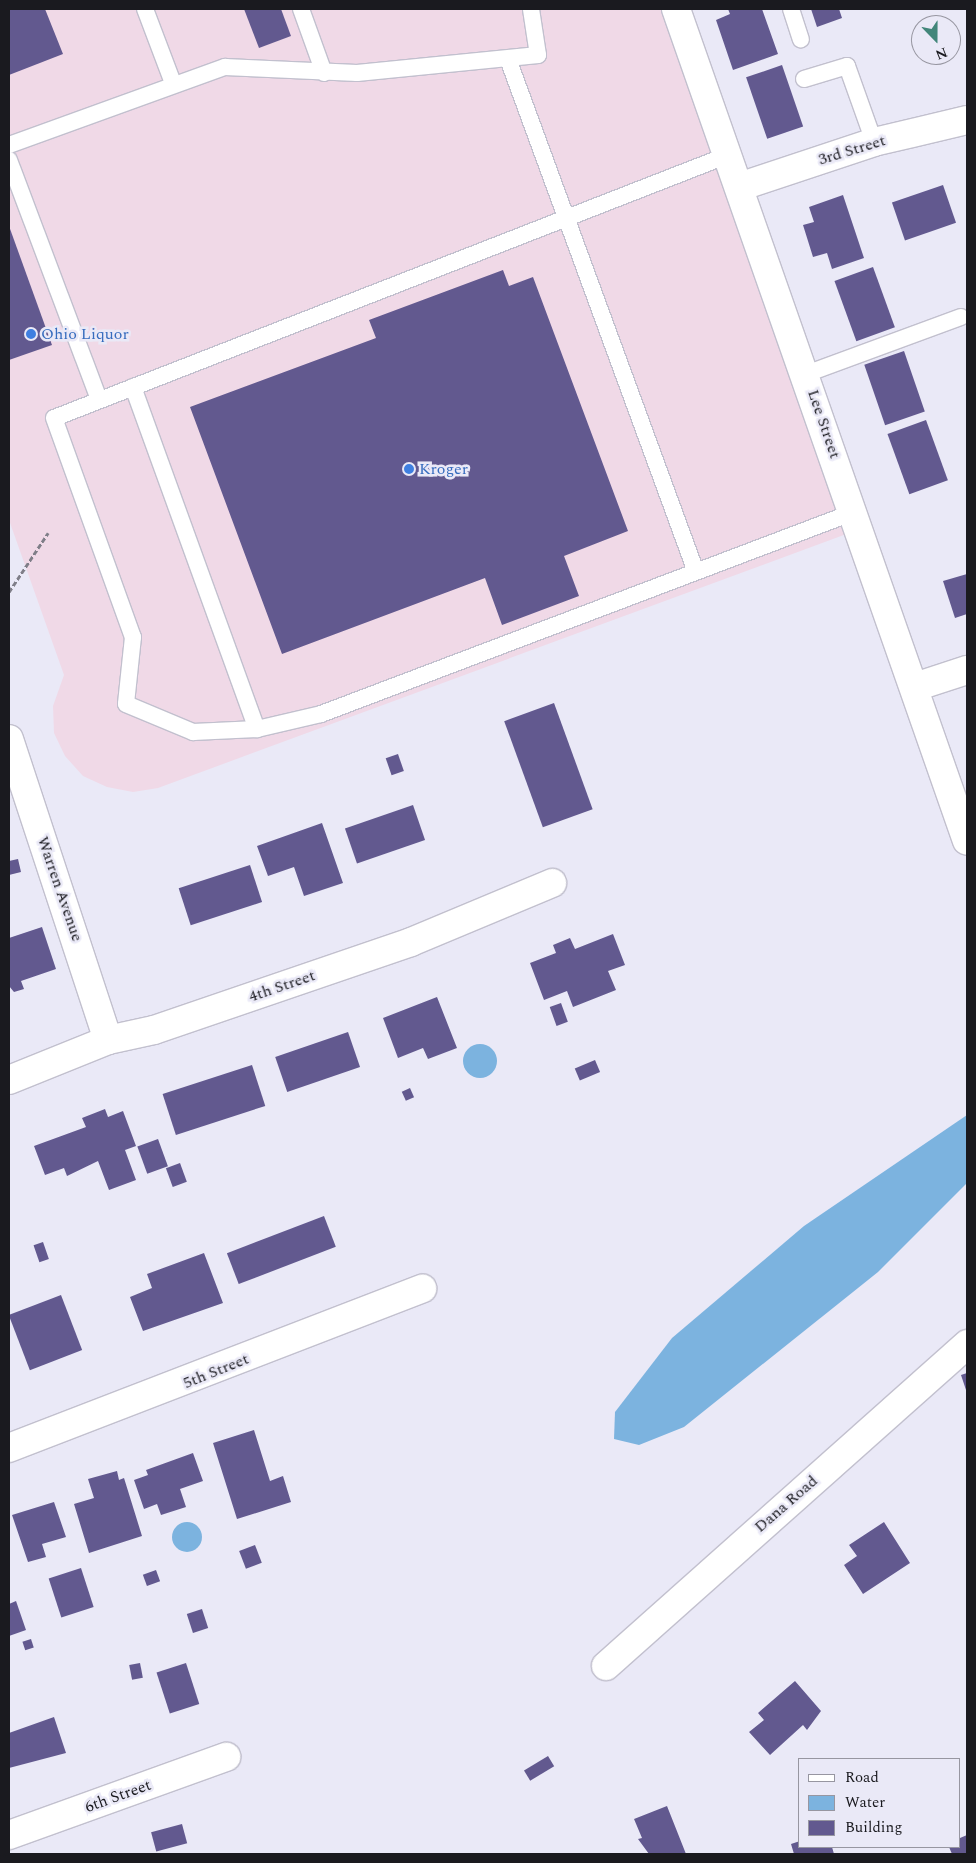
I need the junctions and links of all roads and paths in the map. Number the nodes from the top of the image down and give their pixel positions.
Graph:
1 (145, 9) edge
2 (301, 9) edge
3 (531, 9) edge
4 (678, 9) edge
5 (791, 9) edge
6 (801, 39) dead end
7 (508, 59) junction
8 (324, 73) junction
9 (804, 79) dead end
10 (173, 83) junction
11 (967, 120) edge
12 (874, 142) junction
13 (9, 145) edge
14 (728, 156) junction
15 (9, 160) edge
16 (739, 187) junction
17 (568, 218) junction
18 (961, 318) dead end
19 (806, 374) junction
20 (133, 387) junction
21 (99, 400) junction
22 (854, 512) junction
23 (48, 533) dead end
24 (696, 572) junction
25 (9, 592) edge
26 (967, 670) edge
27 (915, 687) junction
28 (257, 729) junction
29 (9, 739) edge
30 (967, 842) edge
31 (552, 883) dead end
32 (108, 1040) junction
33 (9, 1080) edge
34 (422, 1290) dead end
35 (967, 1344) edge
36 (9, 1448) edge
37 (606, 1666) dead end
38 (226, 1757) dead end
39 (9, 1835) edge

1 - 10 lane
2 - 8 lane
3 - 7 lane
4 - 14 street, Lee Street
5 - 6 lane
7 - 8 lane
7 - 17 lane
8 - 10 lane
9 - 12 lane
10 - 13 lane
11 - 12 street, 3rd Street
12 - 16 street, 3rd Street
14 - 16 street, Lee Street
14 - 17 lane
15 - 21 lane
16 - 19 street, Lee Street
17 - 20 lane
17 - 24 lane
18 - 19 lane
19 - 22 street, Lee Street
20 - 21 lane
20 - 28 lane
21 - 28 lane
22 - 24 lane
22 - 27 street, Lee Street
23 - 25 path
24 - 28 lane
26 - 27 street
27 - 30 street, Lee Street
29 - 32 street, Warren Avenue
31 - 32 street, 4th Street
32 - 33 street, 4th Street
34 - 36 street, 5th Street
35 - 37 street, Dana Road
38 - 39 street, 6th Street

